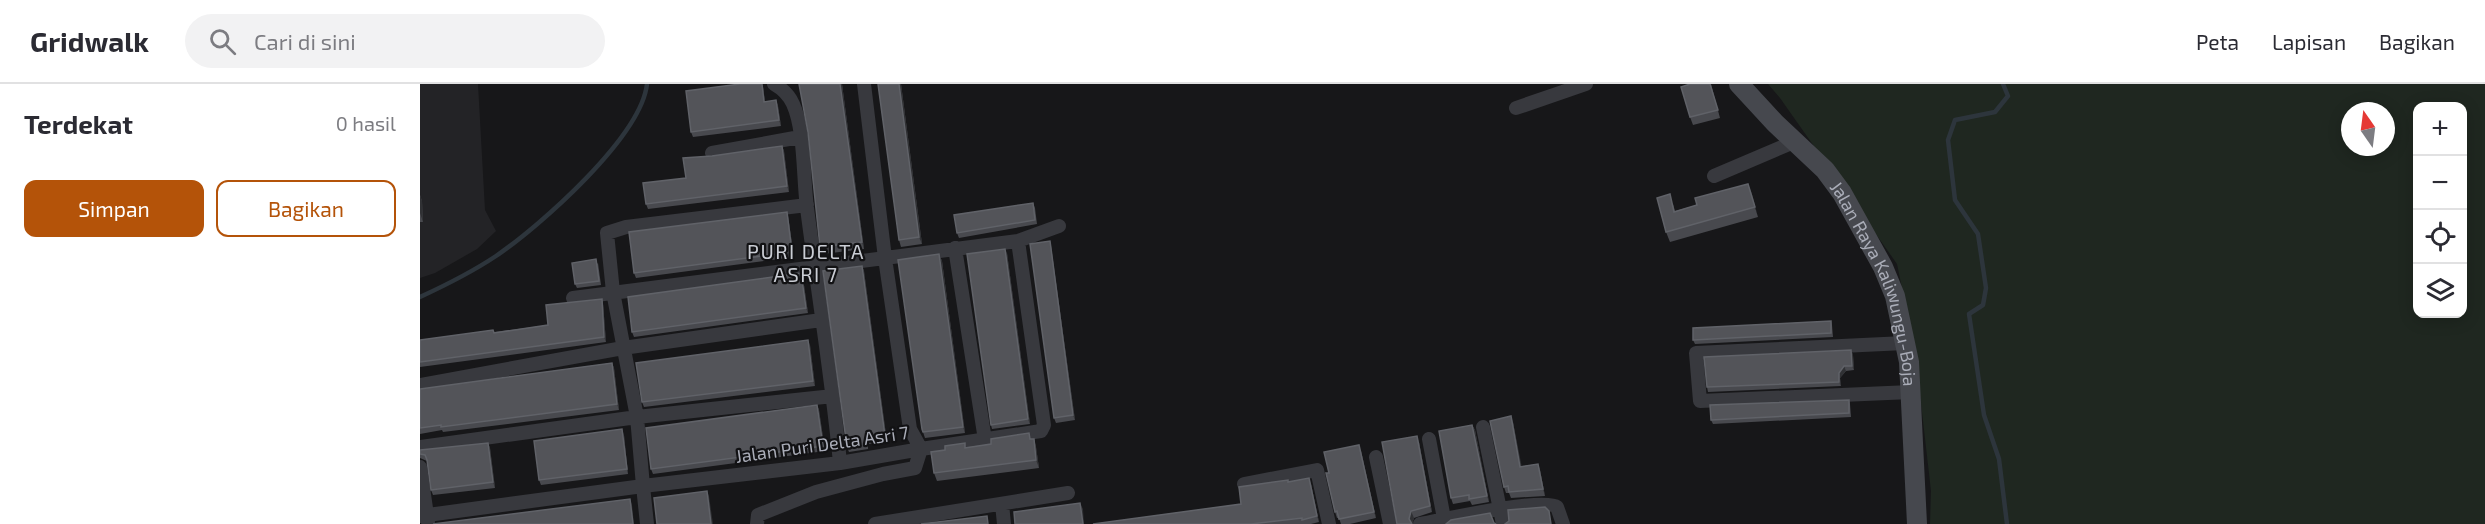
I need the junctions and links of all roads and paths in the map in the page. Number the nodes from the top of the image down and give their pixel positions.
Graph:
1 (774, 84) edge
2 (864, 84) edge
3 (1586, 84) edge
4 (1739, 84) edge
5 (1516, 108) dead end
6 (800, 137) junction
7 (1796, 141) junction
8 (712, 153) edge
9 (1714, 176) dead end
10 (807, 205) junction
11 (1059, 226) dead end
12 (1018, 241) junction
13 (955, 248) junction
14 (885, 258) junction
15 (815, 267) junction
16 (613, 292) junction
17 (573, 298) dead end
18 (820, 320) junction
19 (1905, 343) junction
20 (623, 348) junction
21 (420, 385) edge
22 (1911, 392) junction
23 (833, 396) junction
24 (637, 417) junction
25 (1483, 428) dead end
26 (1428, 439) dead end
27 (985, 440) junction
28 (420, 447) edge
29 (921, 449) junction
30 (1376, 457) dead end
31 (840, 463) junction
32 (420, 466) edge
33 (1245, 484) edge
34 (643, 486) junction
35 (1068, 493) dead end
36 (1002, 504) junction
37 (1500, 509) junction
38 (425, 518) edge
39 (1445, 522) edge
40 (647, 524) edge
41 (757, 524) edge
42 (875, 524) edge
43 (1004, 524) edge
44 (1329, 524) edge
45 (1390, 524) edge
46 (1420, 524) edge
47 (1503, 524) edge
48 (1563, 524) edge
49 (1917, 524) edge

1 - 6 street
2 - 14 street, Jalan Puri Delta Asri 7
3 - 5 street
4 - 7 main road, Jalan Raya Kaliwungu-Boja
6 - 8 street
6 - 10 street
7 - 9 street
7 - 19 main road, Jalan Raya Kaliwungu-Boja
10 - 15 street
10 - 16 street
11 - 12 street
12 - 13 street
12 - 27 street
13 - 14 street
13 - 27 street
14 - 15 street
14 - 29 street, Jalan Puri Delta Asri 7
15 - 16 street
15 - 18 street
16 - 17 street
16 - 20 street
18 - 20 street
18 - 23 street
19 - 22 main road, Jalan Raya Kaliwungu-Boja
19 - 22 street
20 - 21 street
20 - 24 street
22 - 49 main road, Jalan Raya Kaliwungu-Boja
23 - 24 street
23 - 31 street
24 - 28 street
24 - 34 street
25 - 37 street
26 - 39 street
27 - 29 street
29 - 31 street, Jalan Puri Delta Asri 7
29 - 41 street
30 - 45 street
31 - 34 street, Jalan Puri Delta Asri 7
32 - 38 street
33 - 44 street
34 - 38 street, Jalan Puri Delta Asri 7
34 - 40 street
35 - 36 street
36 - 42 street
36 - 43 street
37 - 39 street
37 - 47 street
37 - 48 street
39 - 46 street

